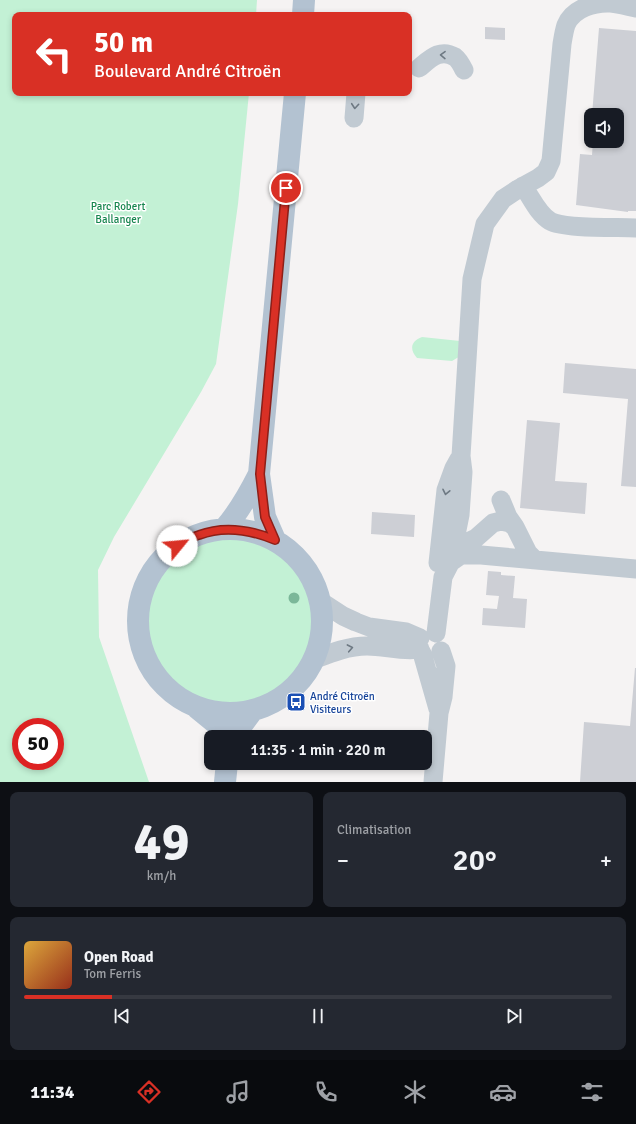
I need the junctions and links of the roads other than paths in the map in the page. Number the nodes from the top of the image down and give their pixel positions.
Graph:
1 (304, 0) edge
2 (636, 7) edge
3 (303, 12) edge
4 (419, 68) dead end
5 (464, 70) dead end
6 (295, 96) edge
7 (356, 96) edge
8 (354, 118) dead end
9 (524, 186) junction
10 (636, 228) edge
11 (260, 474) junction
12 (224, 529) junction
13 (275, 540) junction
14 (535, 560) junction
15 (636, 569) edge
16 (447, 570) junction
17 (320, 601) junction
18 (425, 643) junction
19 (313, 660) junction
20 (194, 706) junction
21 (253, 710) junction
22 (438, 712) junction
23 (220, 730) edge
24 (239, 730) edge
25 (226, 770) edge
26 (434, 781) edge
27 (225, 782) edge

1 - 3 main road
2 - 9 lane
5 -> 4 lane
6 - 11 main road
7 -> 8 lane
9 - 10 lane
9 - 16 lane
11 - 12 main road
11 - 13 main road
12 - 13 main road
12 - 20 main road
13 - 17 main road
14 - 15 lane
14 - 16 lane
14 - 16 lane
16 - 18 lane
17 - 18 lane
17 - 19 main road
19 -> 18 lane
18 - 22 lane
18 - 22 lane
19 - 21 main road
20 - 21 main road
20 - 23 main road
21 - 24 main road
22 - 26 lane
25 - 27 main road

